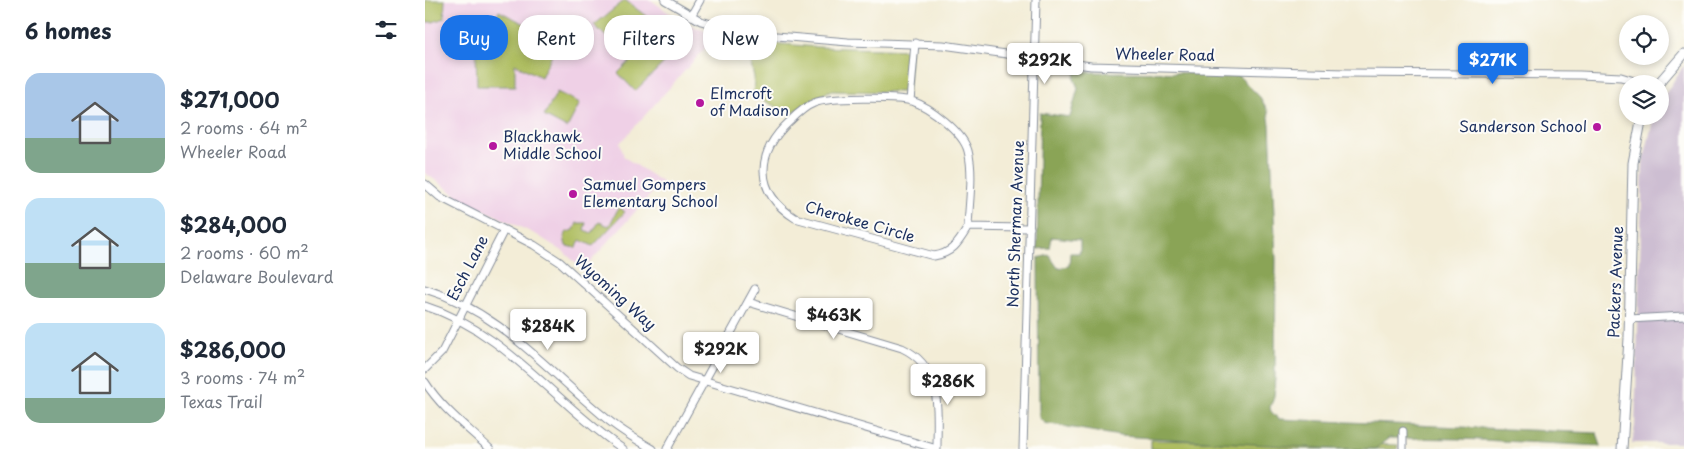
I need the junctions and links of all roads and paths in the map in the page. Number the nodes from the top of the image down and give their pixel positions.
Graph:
1 (665, 0) edge
2 (700, 0) edge
3 (1036, 0) edge
4 (689, 15) edge
5 (692, 15) edge
6 (693, 17) edge
7 (915, 43) junction
8 (1684, 54) edge
9 (1035, 58) junction
10 (1666, 75) edge
11 (1619, 78) edge
12 (910, 101) junction
13 (1641, 125) edge
14 (425, 184) edge
15 (968, 227) junction
16 (1030, 228) junction
17 (504, 230) junction
18 (425, 289) edge
19 (755, 289) dead end
20 (748, 302) junction
21 (465, 305) junction
22 (425, 306) edge
23 (1684, 316) edge
24 (1629, 319) junction
25 (458, 320) junction
26 (425, 369) edge
27 (425, 382) edge
28 (704, 382) junction
29 (1403, 431) dead end
30 (489, 449) edge
31 (623, 449) edge
32 (653, 449) edge
33 (667, 449) edge
34 (937, 449) edge
35 (1023, 449) edge
36 (1403, 449) edge
37 (1622, 449) edge

1 - 4 street, Wheeler Road
2 - 5 street
3 - 9 street, North Sherman Avenue
6 - 7 street, Wheeler Road
7 - 9 street, Wheeler Road
7 - 12 street
8 - 10 main road
9 - 11 street, Wheeler Road
9 - 16 street, North Sherman Avenue
12 - 15 street, Cherokee Circle
12 - 15 street, Cherokee Circle
13 - 24 main road, Packers Avenue
14 - 17 street, Wyoming Way
15 - 16 street
16 - 35 street, North Sherman Avenue
17 - 21 street, Esch Lane
17 - 28 street, Wyoming Way
18 - 21 street
19 - 20 street
20 - 28 street
20 - 34 street
21 - 25 street, Esch Lane
21 - 32 street
22 - 25 street
23 - 24 street
24 - 37 main road, Packers Avenue
25 - 26 street, Esch Lane
25 - 31 street
27 - 30 street
28 - 33 street
28 - 34 street, Wyoming Way
29 - 36 street

